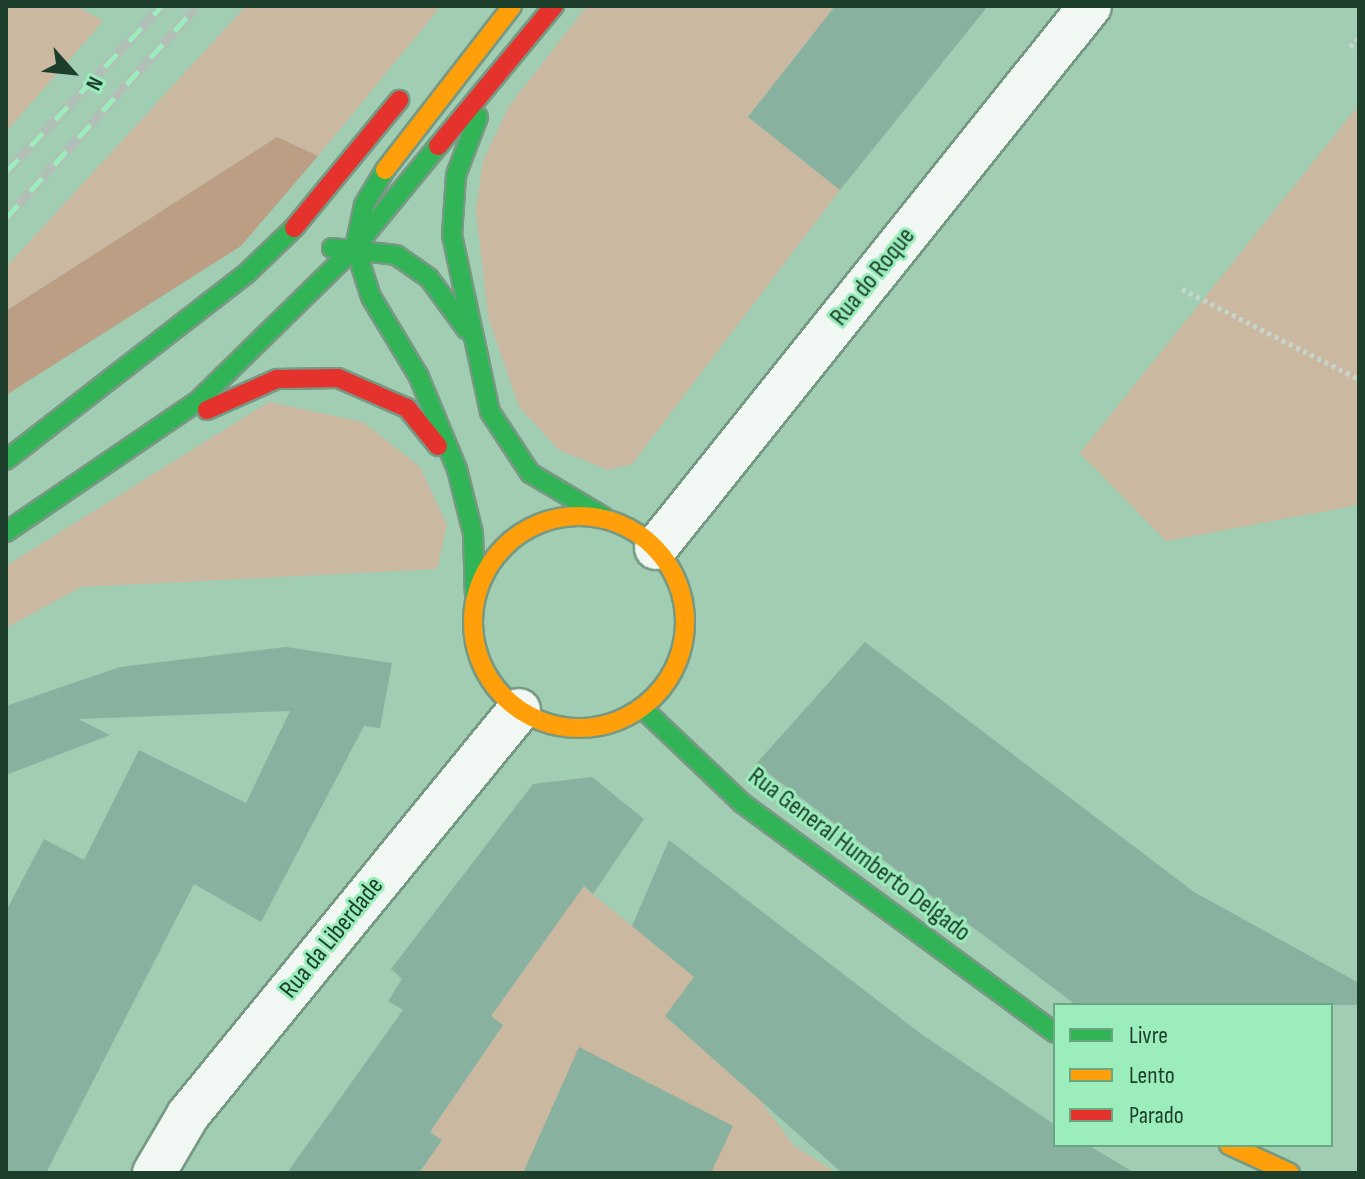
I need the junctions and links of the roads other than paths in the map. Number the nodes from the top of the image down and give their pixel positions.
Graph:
1 (512, 6) edge
2 (554, 6) edge
3 (1090, 6) edge
4 (504, 70) junction
5 (411, 85) dead end
6 (355, 247) junction
7 (315, 250) dead end
8 (467, 330) junction
9 (124, 455) junction
10 (6, 460) edge
11 (32, 467) dead end
12 (457, 469) junction
13 (6, 479) edge
14 (606, 518) junction
15 (6, 532) edge
16 (656, 548) junction
17 (475, 597) junction
18 (642, 708) junction
19 (519, 710) junction
20 (1053, 1032) edge
21 (1233, 1147) edge
22 (154, 1173) edge
23 (1290, 1173) edge

1 - 6 street
2 - 4 street
3 - 16 street, Rua do Roque
4 - 6 street
4 - 8 street
5 - 10 street
6 - 7 street
6 - 8 street
6 - 9 street
6 - 12 street
8 - 14 street
9 - 12 street
9 - 15 street
11 - 13 street
12 - 17 street
14 - 16 street
14 - 17 street
16 - 18 street
17 - 19 street
18 - 19 street
18 - 20 street, Rua General Humberto Delgado
19 - 22 street, Rua da Liberdade
21 - 23 street

